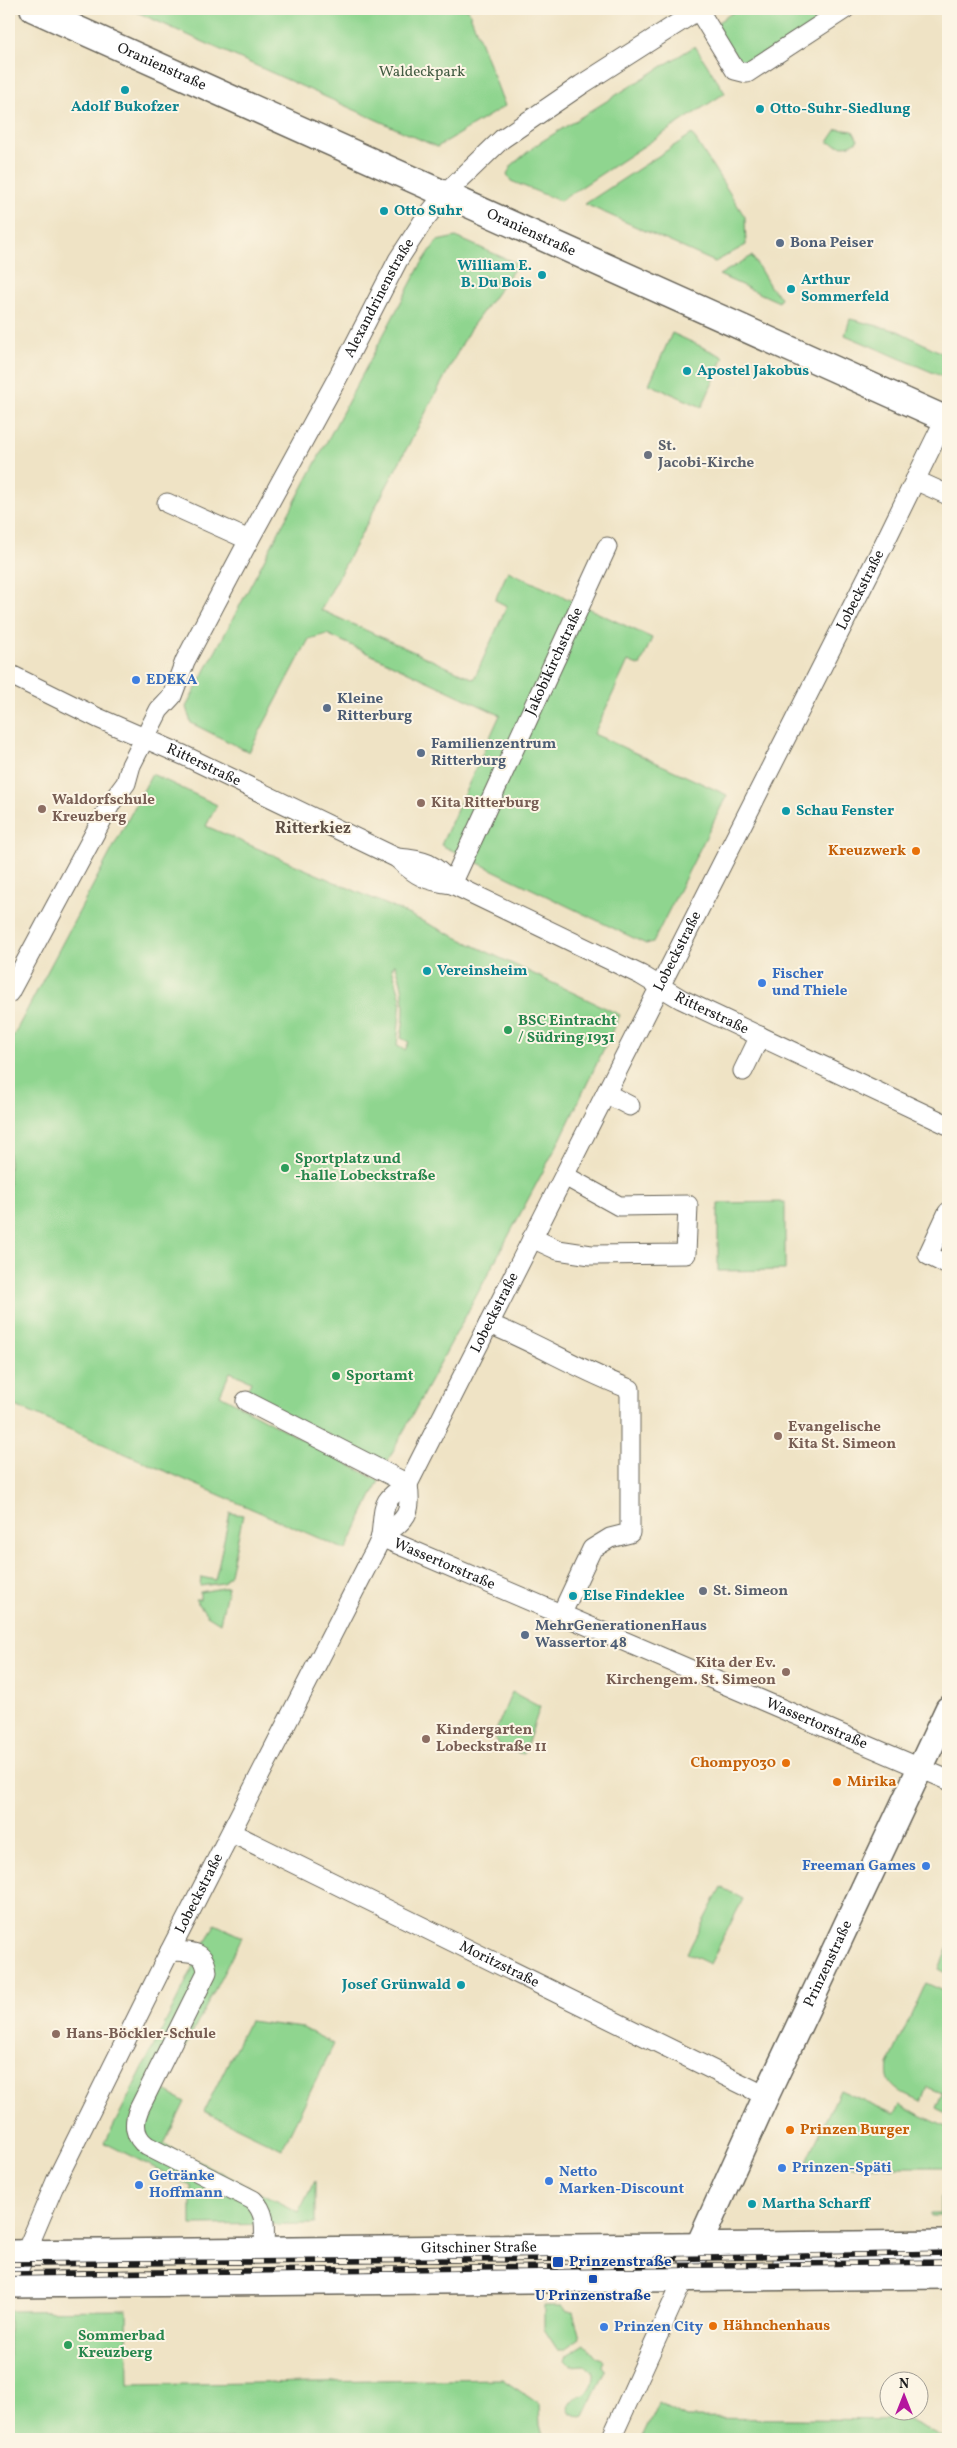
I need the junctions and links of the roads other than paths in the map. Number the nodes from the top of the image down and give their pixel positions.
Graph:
1 (32, 9) edge
2 (699, 9) edge
3 (845, 9) edge
4 (445, 194) junction
5 (946, 420) edge
6 (915, 480) junction
7 (948, 495) edge
8 (167, 503) dead end
9 (248, 540) junction
10 (606, 547) dead end
11 (9, 674) edge
12 (144, 738) junction
13 (452, 884) junction
14 (661, 987) junction
15 (9, 992) edge
16 (760, 1036) junction
17 (743, 1071) dead end
18 (607, 1094) junction
19 (630, 1106) dead end
20 (946, 1119) edge
21 (565, 1176) junction
22 (948, 1212) edge
23 (532, 1238) junction
24 (948, 1265) edge
25 (489, 1324) junction
26 (246, 1401) dead end
27 (408, 1484) junction
28 (381, 1537) junction
29 (560, 1616) junction
30 (948, 1709) edge
31 (921, 1768) junction
32 (948, 1780) edge
33 (232, 1833) junction
34 (170, 1951) junction
35 (766, 2096) junction
36 (948, 2243) edge
37 (699, 2246) junction
38 (264, 2250) junction
39 (17, 2253) edge
40 (948, 2257) edge
41 (948, 2276) edge
42 (781, 2277) junction
43 (684, 2278) junction
44 (10, 2285) edge
45 (611, 2439) edge

1 - 4 main road, Oranienstraße
2 - 3 street
2 - 4 street, Alexandrinenstraße
4 - 5 main road, Oranienstraße
4 - 9 street, Alexandrinenstraße
5 - 6 street, Lobeckstraße
6 - 7 street
6 - 14 street, Lobeckstraße
8 - 9 street
9 - 12 street, Alexandrinenstraße
10 - 13 street, Jakobikirchstraße
11 - 12 street, Ritterstraße
12 - 13 street, Ritterstraße
12 - 15 street, Alexandrinenstraße
13 - 14 street, Ritterstraße
14 - 16 street, Ritterstraße
14 - 18 street, Lobeckstraße
16 - 17 street
16 - 20 street, Ritterstraße
18 - 19 street
18 - 21 street, Lobeckstraße
21 - 23 street, Lobeckstraße
21 - 23 street
22 - 24 street
23 - 25 street, Lobeckstraße
25 - 27 street, Lobeckstraße
25 - 29 street
26 - 27 street
27 - 28 street, Lobeckstraße
28 - 29 street, Wassertorstraße
28 - 33 street, Lobeckstraße
29 - 31 street, Wassertorstraße
30 - 31 main road, Prinzenstraße
31 - 32 street, Wassertorstraße
31 - 35 main road, Prinzenstraße
33 - 34 street, Lobeckstraße
33 - 35 street, Moritzstraße
34 - 38 street
34 - 39 street, Lobeckstraße
35 - 37 main road, Prinzenstraße
36 - 37 main road, Gitschiner Straße
37 - 38 main road, Gitschiner Straße
37 - 43 main road, Prinzenstraße
38 - 39 main road, Gitschiner Straße
39 - 44 street, Lobeckstraße
40 - 42 street
41 - 42 main road, Gitschiner Straße
42 - 43 main road, Gitschiner Straße
43 - 44 main road, Gitschiner Straße
43 - 45 street, Prinzenstraße

